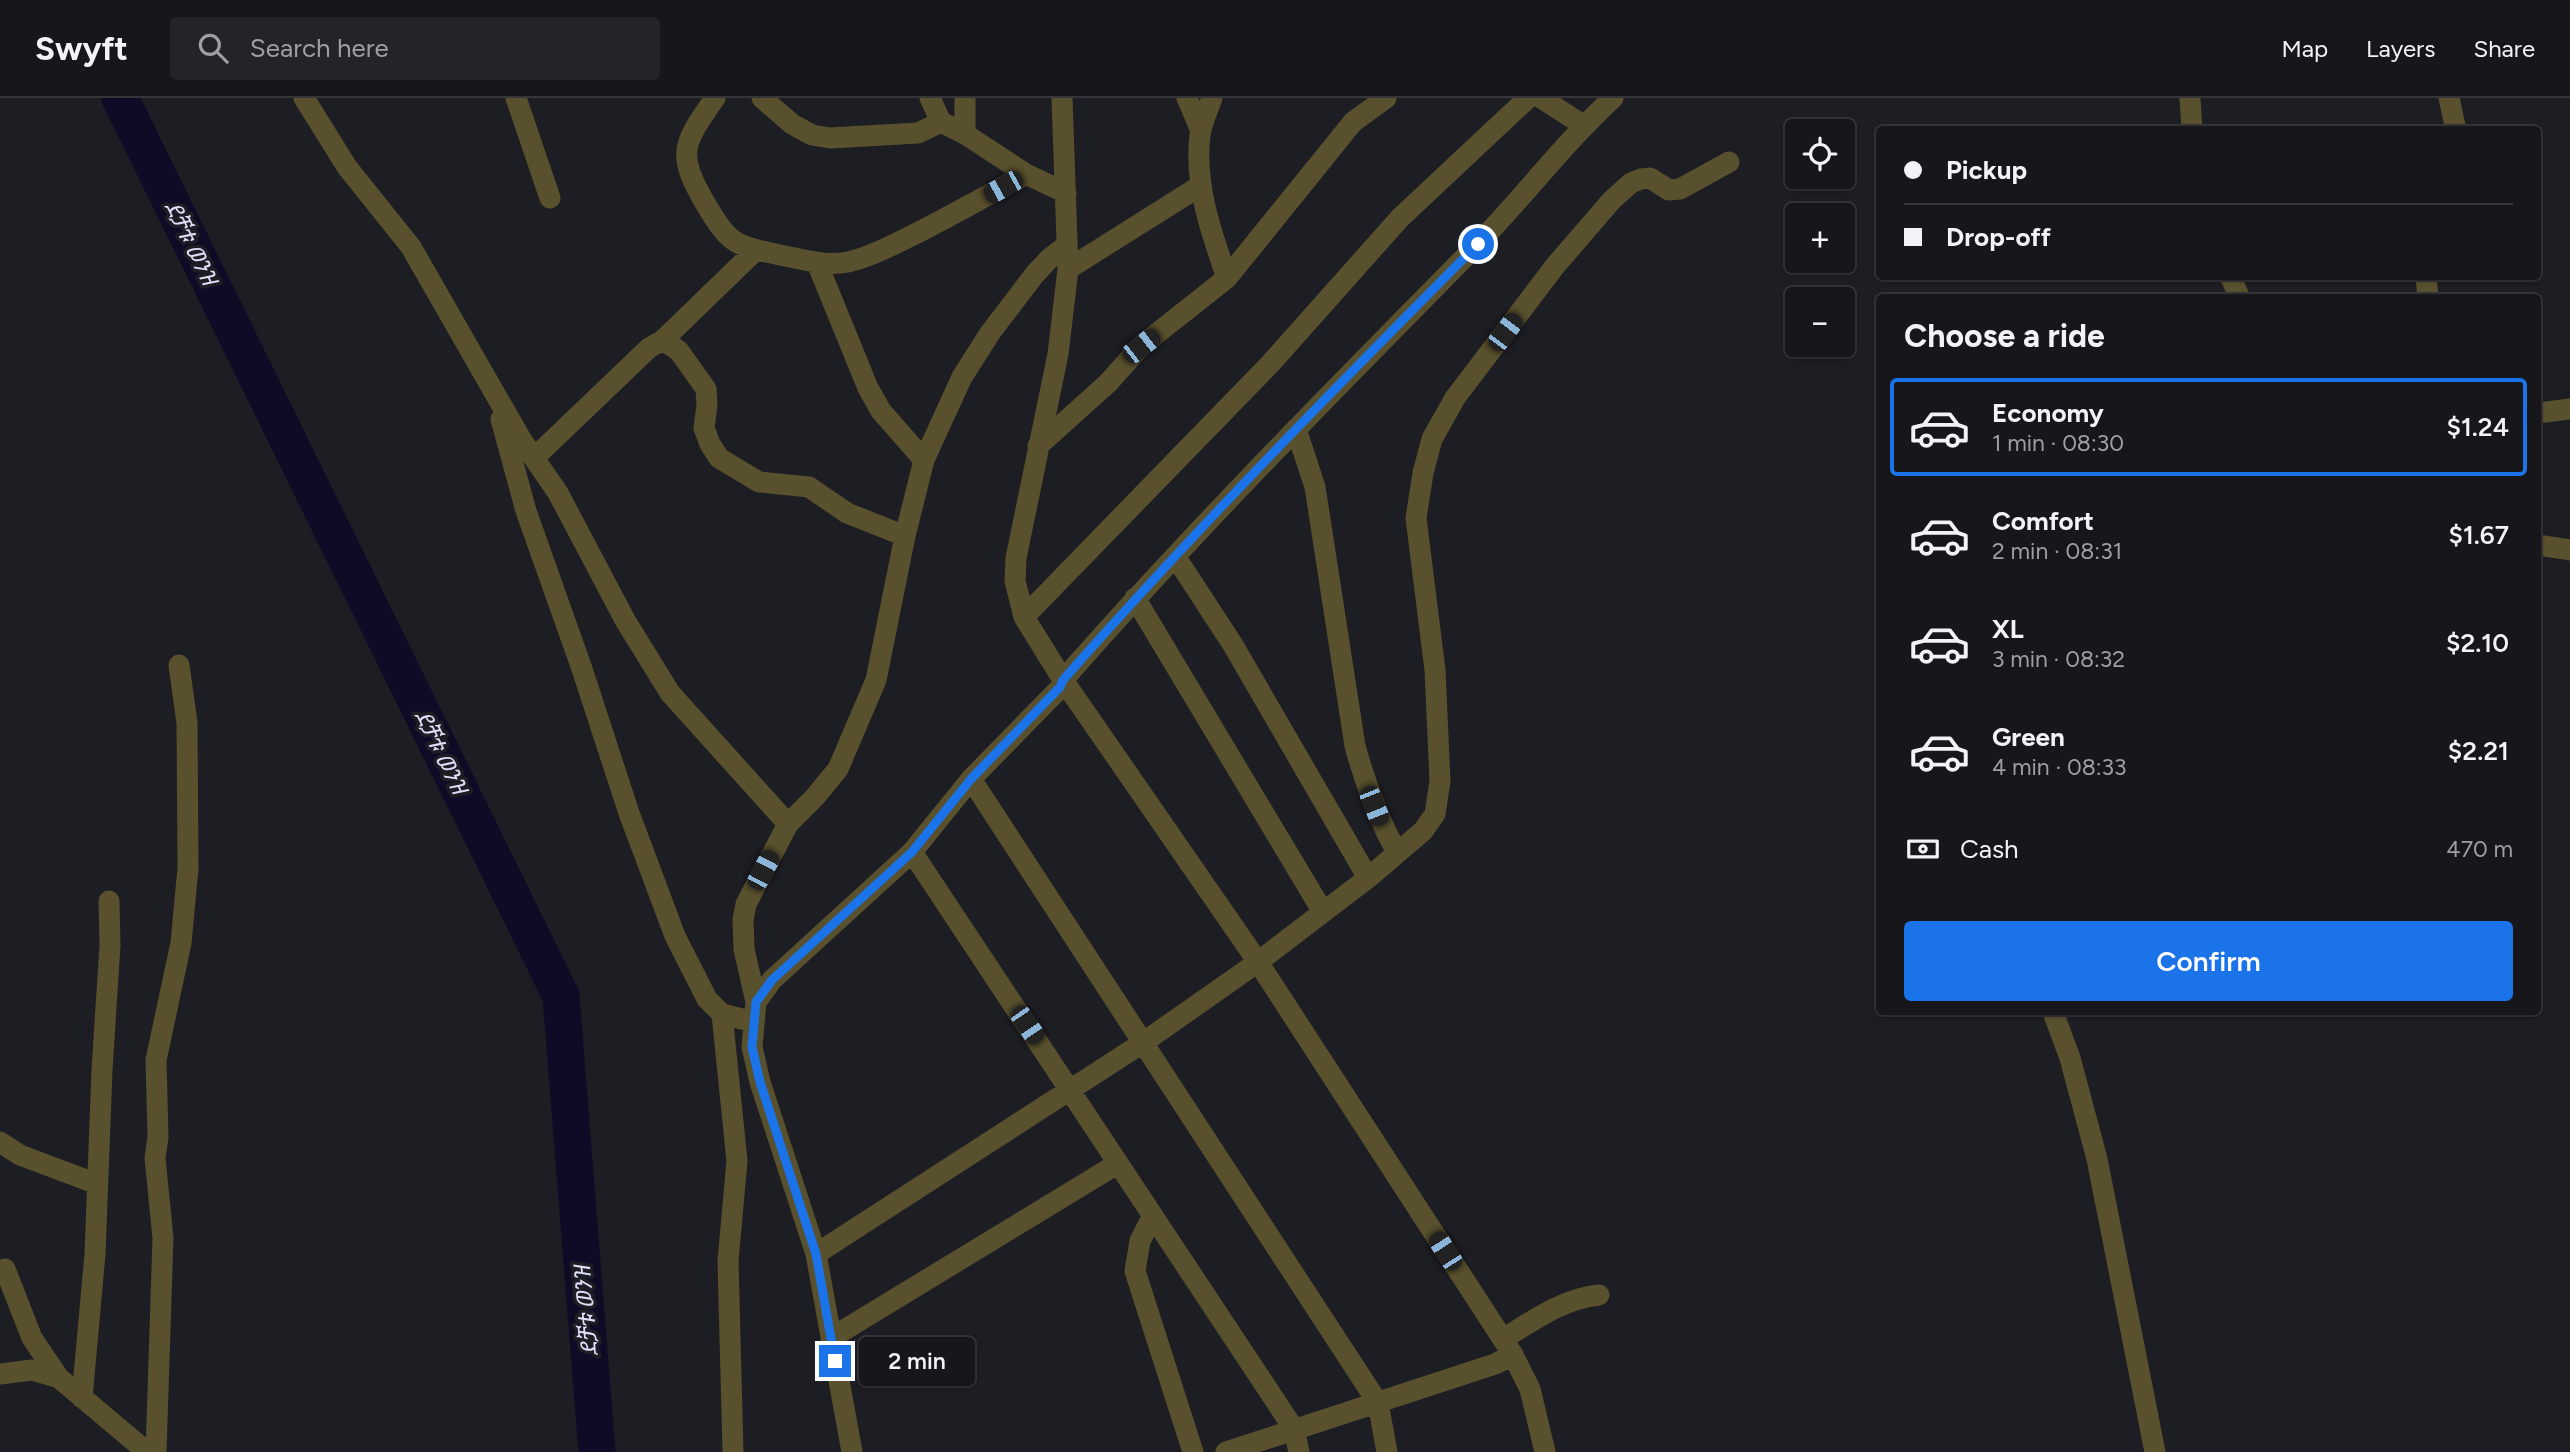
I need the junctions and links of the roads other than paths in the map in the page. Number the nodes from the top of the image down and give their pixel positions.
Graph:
1 (304, 98) edge
2 (516, 98) edge
3 (715, 98) edge
4 (762, 98) edge
5 (930, 98) edge
6 (965, 98) edge
7 (1062, 98) edge
8 (1187, 98) edge
9 (1212, 98) edge
10 (1386, 98) edge
11 (1528, 98) edge
12 (1541, 98) edge
13 (1613, 98) edge
14 (2190, 98) edge
15 (2449, 98) edge
16 (941, 122) junction
17 (1583, 125) junction
18 (2192, 126) edge
19 (2455, 126) edge
20 (1201, 131) junction
21 (965, 134) junction
22 (1729, 162) dead end
23 (1026, 174) junction
24 (1200, 187) junction
25 (1066, 193) junction
26 (551, 198) dead end
27 (1068, 245) junction
28 (756, 250) junction
29 (817, 263) junction
30 (1068, 269) junction
31 (1227, 278) junction
32 (663, 340) junction
33 (494, 392) junction
34 (2570, 409) edge
35 (2541, 413) edge
36 (1296, 429) junction
37 (1038, 446) junction
38 (534, 458) junction
39 (924, 460) junction
40 (905, 536) junction
41 (2541, 545) edge
42 (2570, 550) edge
43 (1175, 556) junction
44 (1135, 598) junction
45 (1024, 617) junction
46 (179, 665) dead end
47 (1063, 680) junction
48 (971, 779) junction
49 (788, 824) junction
50 (912, 852) junction
51 (1397, 853) junction
52 (1368, 878) junction
53 (109, 901) dead end
54 (1323, 912) junction
55 (1258, 962) junction
56 (755, 1012) junction
57 (722, 1014) junction
58 (2054, 1015) edge
59 (1144, 1042) junction
60 (1070, 1090) junction
61 (0, 1142) edge
62 (1117, 1164) junction
63 (97, 1184) junction
64 (1152, 1217) junction
65 (816, 1254) junction
66 (5, 1269) dead end
67 (1599, 1296) dead end
68 (831, 1338) junction
69 (1508, 1347) junction
70 (0, 1374) edge
71 (59, 1378) junction
72 (82, 1398) junction
73 (1378, 1403) junction
74 (1294, 1429) junction
75 (147, 1452) edge
76 (156, 1452) edge
77 (733, 1452) edge
78 (852, 1452) edge
79 (1192, 1452) edge
80 (1226, 1452) edge
81 (1299, 1452) edge
82 (1387, 1452) edge
83 (1545, 1452) edge
84 (2155, 1452) edge

1 - 33 street
2 - 26 street
3 - 28 street
4 - 16 street
5 - 16 street
6 - 21 street
7 - 25 street
8 - 20 street
9 - 20 street
10 - 31 street
11 - 45 street
12 - 17 street
13 - 17 street
14 - 18 street
15 - 19 street
16 - 21 street
17 - 36 street
20 - 24 street
21 - 23 street
22 - 51 street
23 - 25 street
23 - 29 street
24 - 30 street
24 - 31 street
25 - 27 street
27 - 30 street
27 - 39 street
28 - 29 street
28 - 32 street
29 - 39 street
30 - 37 street
31 - 37 street
32 - 38 street
32 - 40 street
33 - 38 street
33 - 57 street
34 - 35 street
36 - 43 street
36 - 51 street
37 - 45 street
38 - 49 street
39 - 40 street
40 - 49 street
41 - 42 street
43 - 44 street
43 - 52 street
44 - 47 street
44 - 54 street
45 - 47 street
46 - 76 street
47 - 48 street
47 - 55 street
48 - 50 street
48 - 59 street
49 - 56 street
50 - 56 street
50 - 60 street
51 - 52 street
52 - 54 street
53 - 63 street
54 - 55 street
55 - 59 street
55 - 69 street
56 - 57 street
56 - 65 street
57 - 77 street
58 - 84 street
59 - 60 street
59 - 73 street
60 - 62 street
60 - 65 street
61 - 63 street
62 - 64 street
62 - 68 street
63 - 72 street
64 - 74 street
64 - 79 street
65 - 68 street
66 - 71 street
67 - 69 street
68 - 78 street
69 - 73 street
69 - 83 street
70 - 71 street
71 - 72 street
72 - 75 street
73 - 74 street
73 - 82 street
74 - 80 street
74 - 81 street

